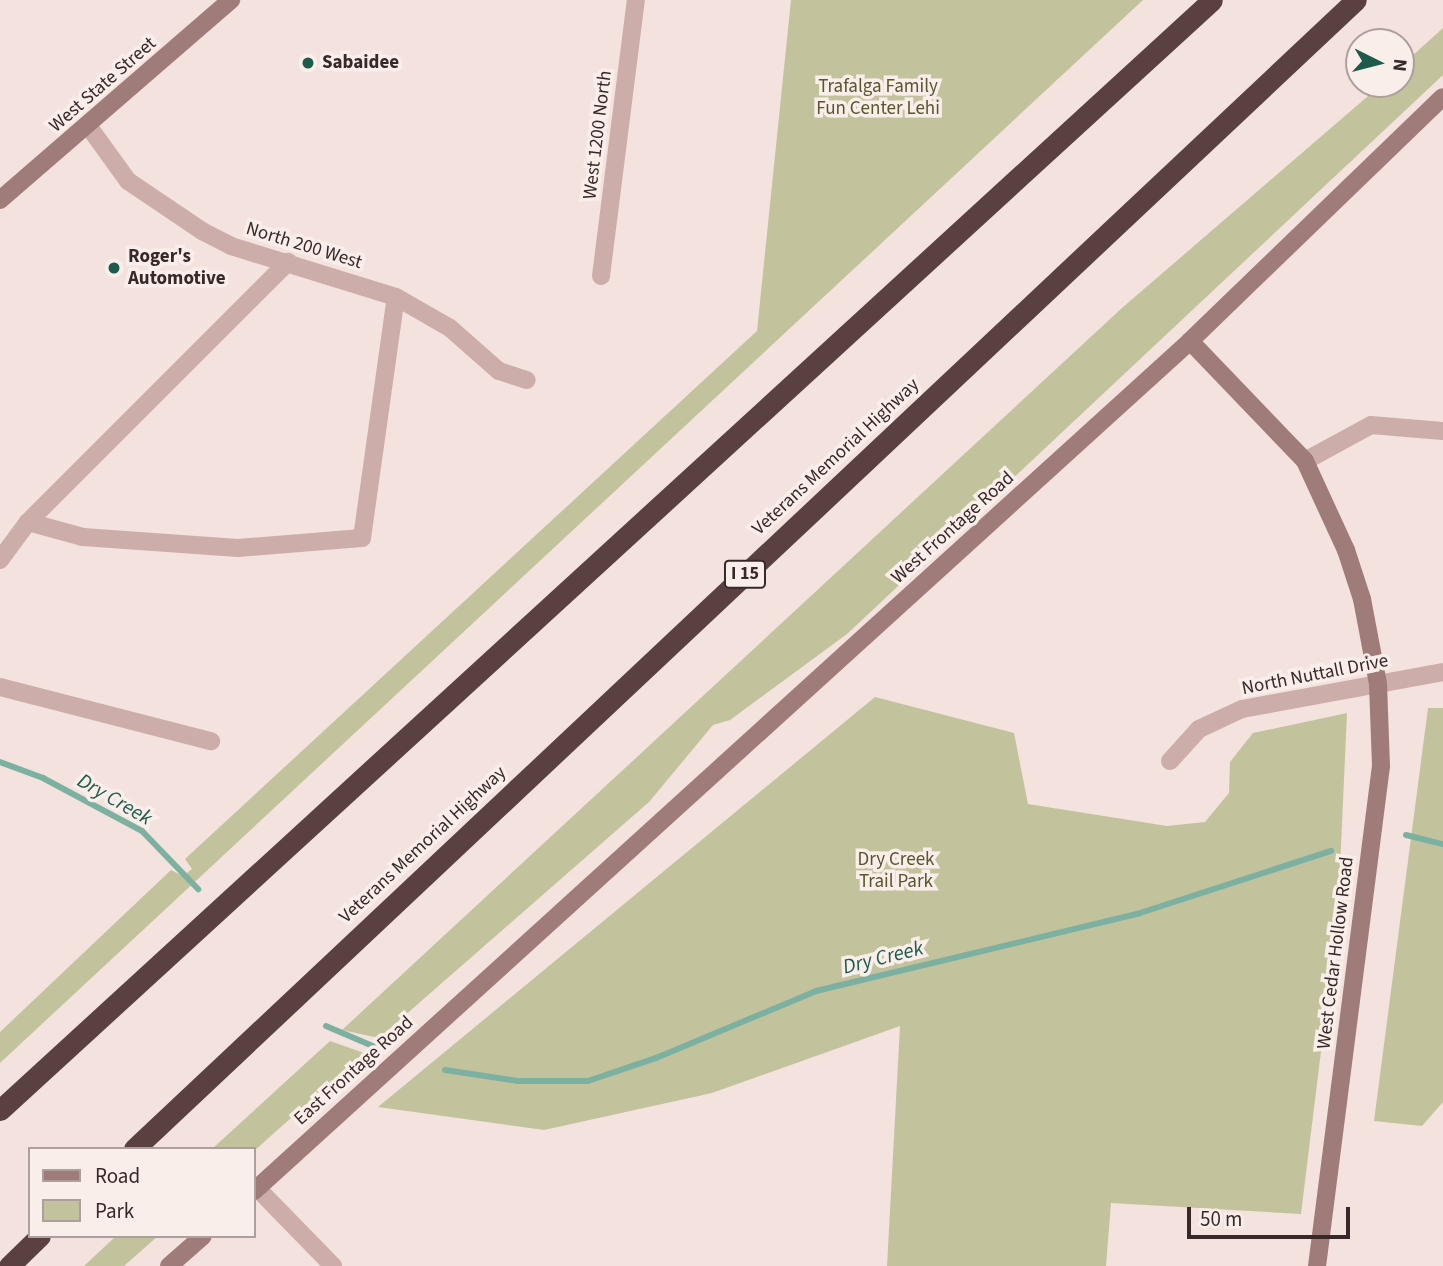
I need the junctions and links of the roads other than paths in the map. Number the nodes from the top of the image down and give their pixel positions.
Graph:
1 (231, 0) edge
2 (636, 0) edge
3 (1212, 0) edge
4 (1356, 0) edge
5 (1443, 97) edge
6 (89, 127) junction
7 (0, 200) edge
8 (288, 262) junction
9 (601, 276) dead end
10 (396, 297) junction
11 (1190, 341) junction
12 (527, 380) dead end
13 (1443, 431) edge
14 (1305, 461) junction
15 (28, 522) junction
16 (0, 560) edge
17 (1443, 672) edge
18 (1378, 684) junction
19 (0, 687) edge
20 (211, 741) dead end
21 (1170, 761) dead end
22 (483, 983) joint
23 (0, 1111) edge
24 (136, 1147) edge
25 (256, 1188) edge
26 (256, 1190) edge
27 (38, 1238) edge
28 (201, 1238) edge
29 (9, 1266) edge
30 (169, 1266) edge
31 (333, 1266) edge
32 (1317, 1266) edge

1 - 6 street, West State Street
2 - 9 street, West 1200 North
3 - 23 highway
4 - 24 highway, Veterans Memorial Highway / I 15
5 - 11 street, West Frontage Road
6 - 7 street, West State Street
6 - 8 street, North 200 West
8 - 10 street, North 200 West
8 - 15 street
10 - 12 street, North 200 West
10 - 15 street
11 - 14 street
11 - 22 street, West Frontage Road
13 - 14 street
14 - 18 street, West Cedar Hollow Road
15 - 16 street
17 - 18 street, North Nuttall Drive
18 - 21 street, North Nuttall Drive
18 - 32 street, West Cedar Hollow Road
19 - 20 street
22 - 25 street, East Frontage Road
26 - 31 street
27 - 29 highway
28 - 30 street

